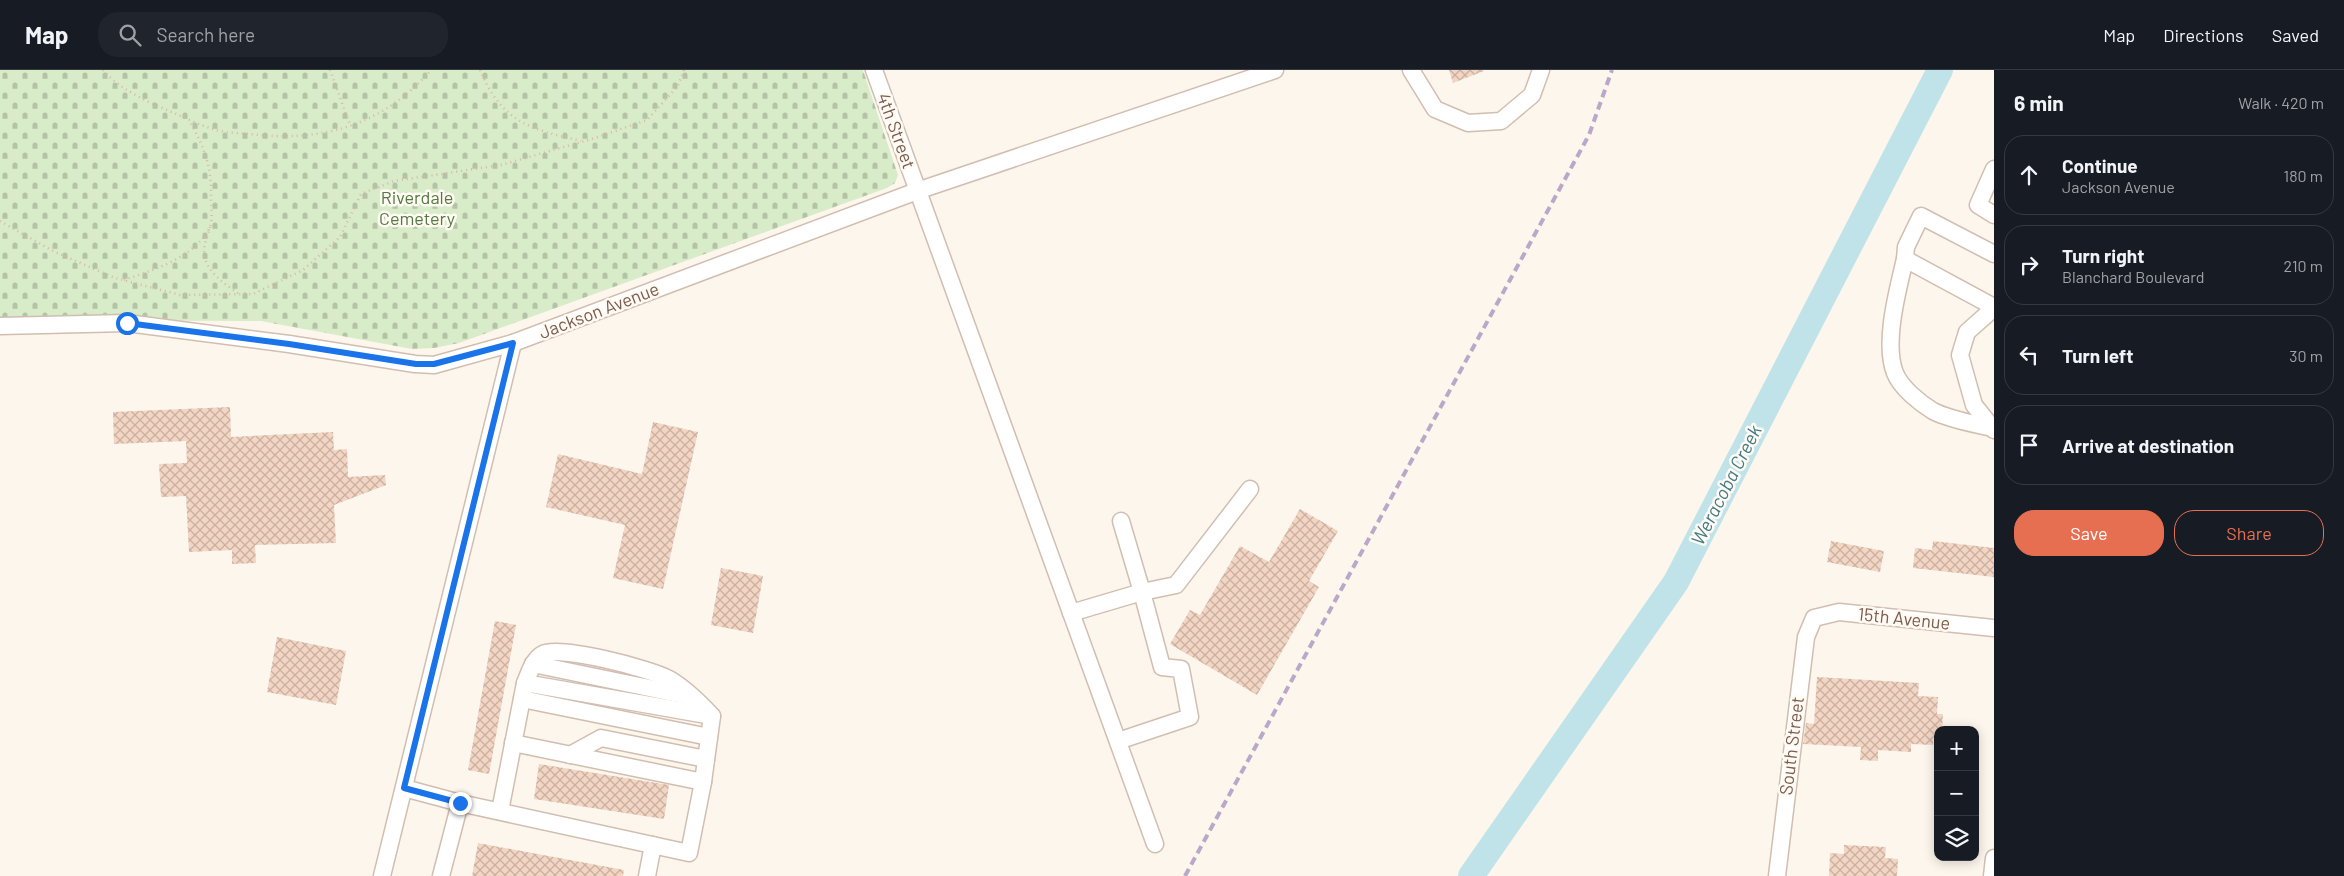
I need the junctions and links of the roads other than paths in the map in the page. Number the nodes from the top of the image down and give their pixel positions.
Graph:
1 (874, 70) edge
2 (1275, 70) edge
3 (1411, 70) edge
4 (1541, 70) edge
5 (1994, 170) edge
6 (918, 191) junction
7 (1994, 215) edge
8 (1994, 254) edge
9 (1905, 258) junction
10 (1994, 308) edge
11 (0, 326) edge
12 (513, 343) junction
13 (1992, 422) edge
14 (1250, 489) dead end
15 (1121, 521) dead end
16 (1142, 592) junction
17 (1071, 613) junction
18 (1814, 618) joint
19 (1994, 628) edge
20 (524, 691) junction
21 (712, 716) junction
22 (709, 736) junction
23 (1118, 741) junction
24 (513, 744) junction
25 (570, 755) junction
26 (706, 760) junction
27 (703, 782) junction
28 (404, 788) junction
29 (460, 803) junction
30 (500, 811) junction
31 (1155, 844) dead end
32 (653, 845) junction
33 (1994, 858) edge
34 (382, 876) edge
35 (441, 876) edge
36 (647, 876) edge
37 (1777, 876) edge
38 (1992, 876) edge

1 - 6 street, 4th Street
2 - 6 street, Jackson Avenue
3 - 4 street
5 - 7 street
6 - 12 street, Jackson Avenue
6 - 17 street, 4th Street
8 - 9 street
9 - 10 street
9 - 13 street
10 - 13 street
11 - 12 street, Jackson Avenue
12 - 28 street
14 - 16 street
15 - 16 street
16 - 17 street
16 - 23 street
17 - 23 street, 4th Street
18 - 19 street, 15th Avenue
18 - 37 street, South Street
20 - 21 street
20 - 21 street
20 - 22 street
20 - 24 street
21 - 22 street
22 - 26 street
23 - 31 street, 4th Street
24 - 25 street
24 - 30 street
25 - 26 street
25 - 27 street
26 - 27 street
27 - 32 street
28 - 29 street
28 - 34 street
29 - 30 street
29 - 35 street
30 - 32 street
32 - 36 street
33 - 38 street

